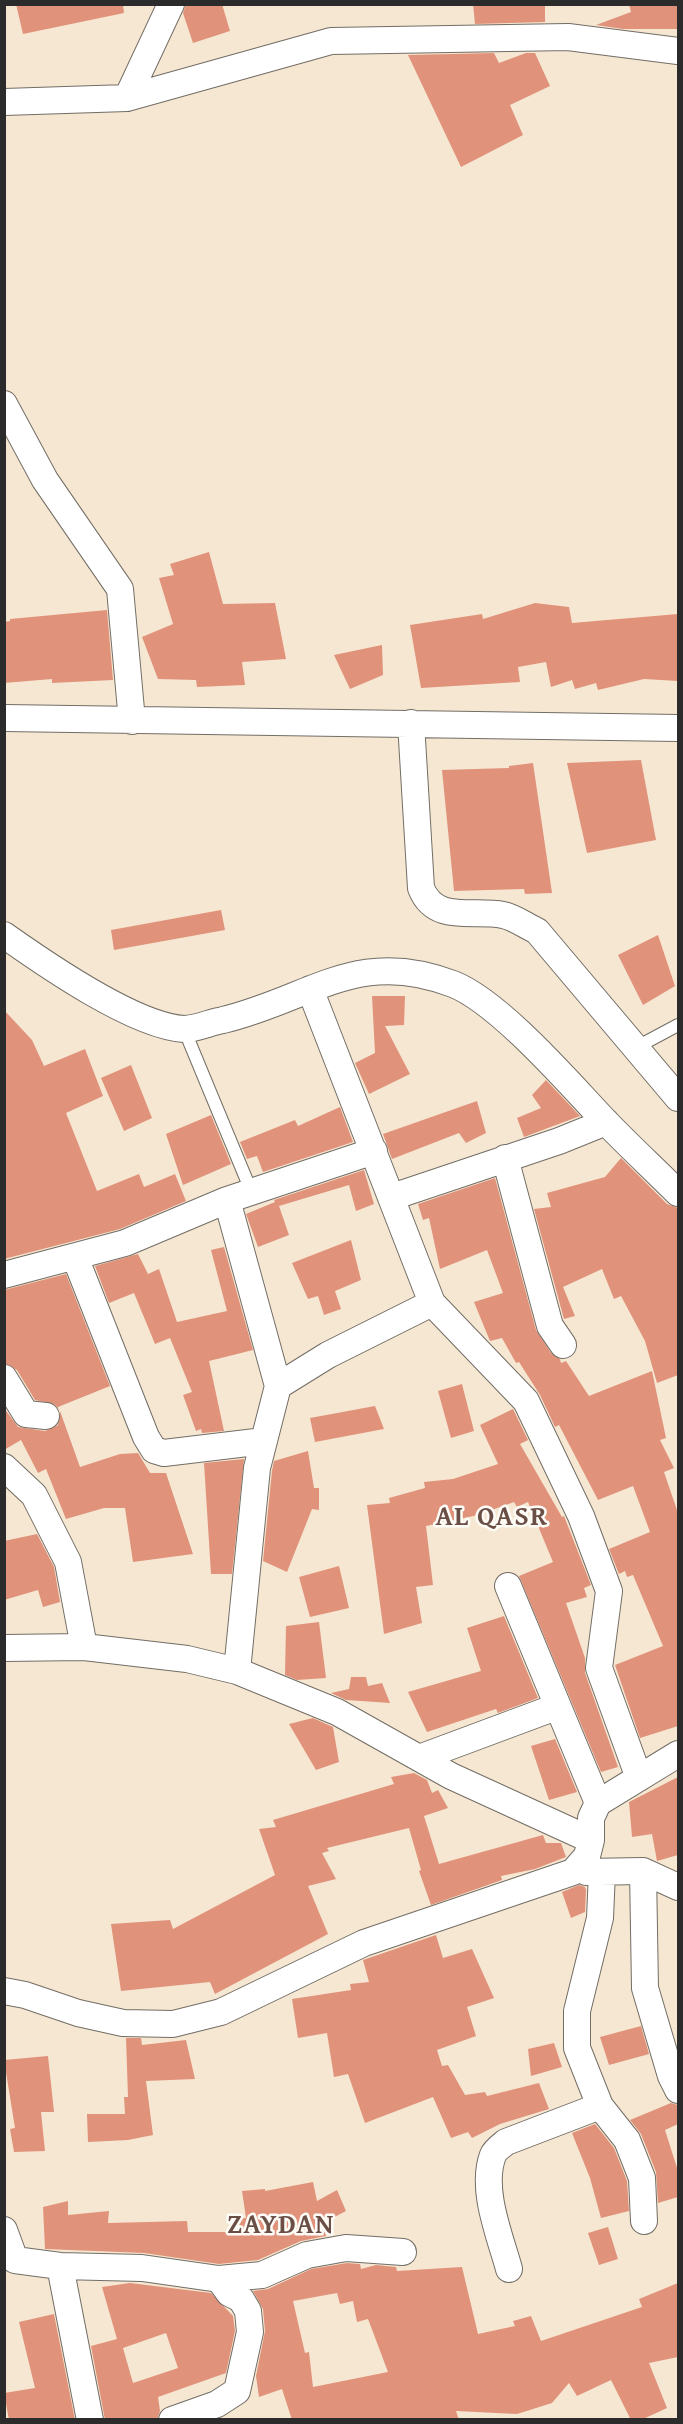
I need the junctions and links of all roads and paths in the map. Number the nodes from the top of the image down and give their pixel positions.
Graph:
1 (171, 4) edge
2 (678, 51) edge
3 (127, 98) junction
4 (4, 102) edge
5 (4, 404) edge
6 (4, 718) edge
7 (132, 721) junction
8 (411, 723) junction
9 (678, 728) edge
10 (4, 935) edge
11 (310, 989) junction
12 (678, 1025) edge
13 (184, 1029) junction
14 (635, 1048) junction
15 (678, 1098) edge
16 (606, 1122) junction
17 (375, 1151) junction
18 (505, 1158) junction
19 (252, 1193) junction
20 (678, 1193) edge
21 (392, 1197) junction
22 (227, 1200) junction
23 (75, 1257) junction
24 (4, 1275) edge
25 (432, 1303) junction
26 (563, 1345) dead end
27 (4, 1378) edge
28 (278, 1386) junction
29 (46, 1416) dead end
30 (264, 1441) junction
31 (4, 1467) edge
32 (508, 1586) dead end
33 (84, 1647) junction
34 (4, 1648) edge
35 (237, 1671) junction
36 (556, 1707) junction
37 (678, 1754) edge
38 (419, 1758) junction
39 (639, 1778) junction
40 (598, 1803) junction
41 (591, 1840) junction
42 (643, 1871) junction
43 (573, 1872) junction
44 (602, 1872) junction
45 (678, 1887) edge
46 (4, 1991) edge
47 (678, 2090) edge
48 (600, 2106) junction
49 (644, 2221) dead end
50 (4, 2230) edge
51 (403, 2252) dead end
52 (60, 2266) junction
53 (510, 2269) dead end
54 (219, 2280) junction
55 (90, 2420) edge
56 (172, 2420) edge

1 - 3 street
2 - 3 street
3 - 4 street
5 - 7 street
6 - 7 street
7 - 8 street
8 - 9 street
8 - 14 street
10 - 13 street
11 - 13 street
11 - 16 street
11 - 17 street
12 - 14 lane
13 - 19 lane
14 - 15 street
16 - 18 street
16 - 20 street
17 - 19 street
17 - 21 street
18 - 21 street
18 - 26 street
19 - 22 street
21 - 25 street
22 - 23 street
22 - 28 street
23 - 24 street
23 - 30 street
25 - 28 street
25 - 39 street
27 - 29 street
28 - 30 street
30 - 35 street
31 - 33 street
32 - 36 street
33 - 34 street
33 - 35 street
35 - 38 street
36 - 38 street
36 - 40 street
37 - 39 street
38 - 41 street
39 - 40 street
40 - 41 street
41 - 43 street
42 - 44 street
42 - 45 street
42 - 47 street
43 - 44 street
43 - 46 street
44 - 48 street
48 - 49 street
48 - 53 street
50 - 52 street
51 - 54 street
52 - 54 street
52 - 55 street
54 - 56 street

